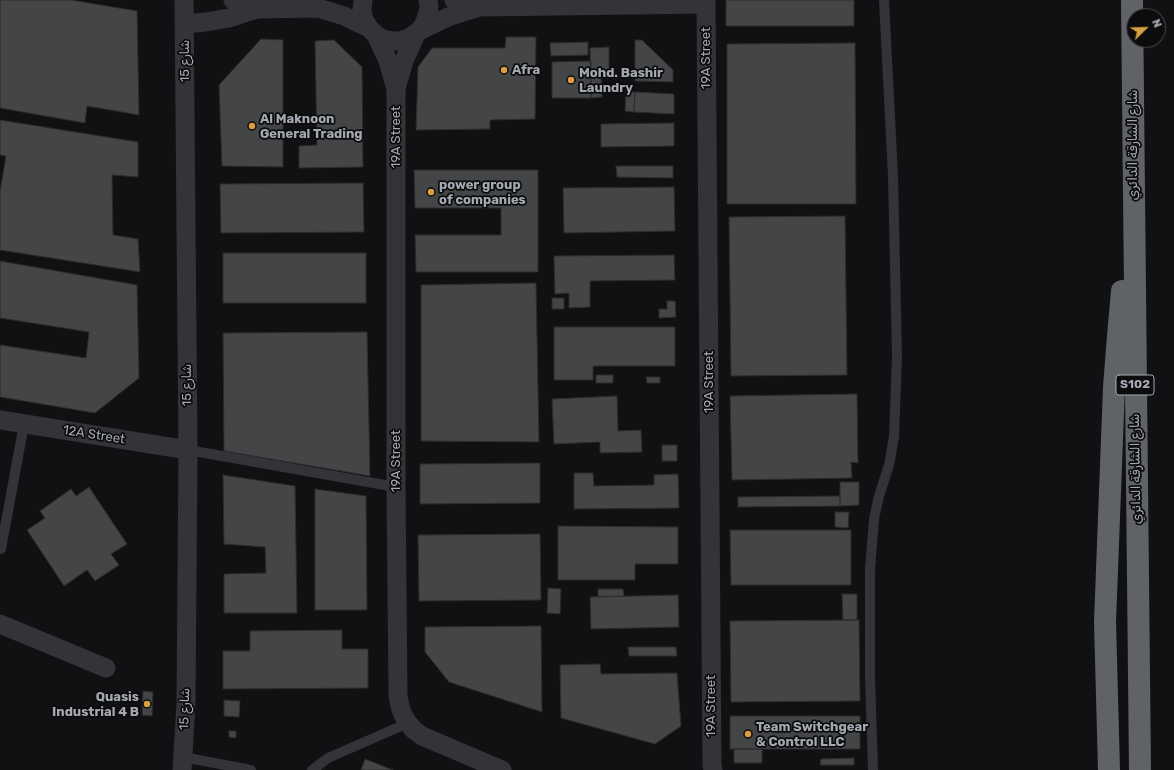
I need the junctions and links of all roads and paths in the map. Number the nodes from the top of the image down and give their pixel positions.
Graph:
1 (184, 0) edge
2 (233, 0) edge
3 (340, 0) edge
4 (363, 0) edge
5 (428, 0) edge
6 (454, 0) edge
7 (884, 0) edge
8 (1132, 0) edge
9 (706, 2) edge
10 (318, 8) junction
11 (478, 8) junction
12 (257, 9) junction
13 (184, 24) junction
14 (372, 31) junction
15 (418, 32) junction
16 (396, 89) junction
17 (1133, 199) junction
18 (0, 420) edge
19 (24, 424) junction
20 (188, 450) junction
21 (396, 487) junction
22 (1, 549) edge
23 (0, 624) edge
24 (106, 668) dead end
25 (408, 723) junction
26 (182, 764) edge
27 (712, 768) edge
28 (251, 770) edge
29 (312, 770) edge
30 (502, 770) edge
31 (873, 770) edge
32 (1109, 770) edge
33 (1140, 770) edge

1 - 13 street, شارع 15
2 - 12 street
3 - 10 street
4 - 14 street
5 - 15 street
6 - 11 street
7 - 31 lane
8 - 17 highway, شارع الشارقة الدائري / S102
9 - 11 street
9 - 27 street, 19A Street
10 - 12 street
10 - 14 street
11 - 15 street
12 - 13 street
13 - 20 street, شارع 15
14 - 15 street
14 - 16 street
15 - 16 street
16 - 21 street, 19A Street
17 - 32 highway
17 - 33 highway, شارع الشارقة الدائري / S102
18 - 19 street, 12A Street
19 - 20 street, 12A Street
19 - 22 lane
20 - 21 lane
20 - 26 street, شارع 15
21 - 25 street, 19A Street
23 - 24 street
25 - 29 lane
25 - 30 street, 19A Street
26 - 28 lane

